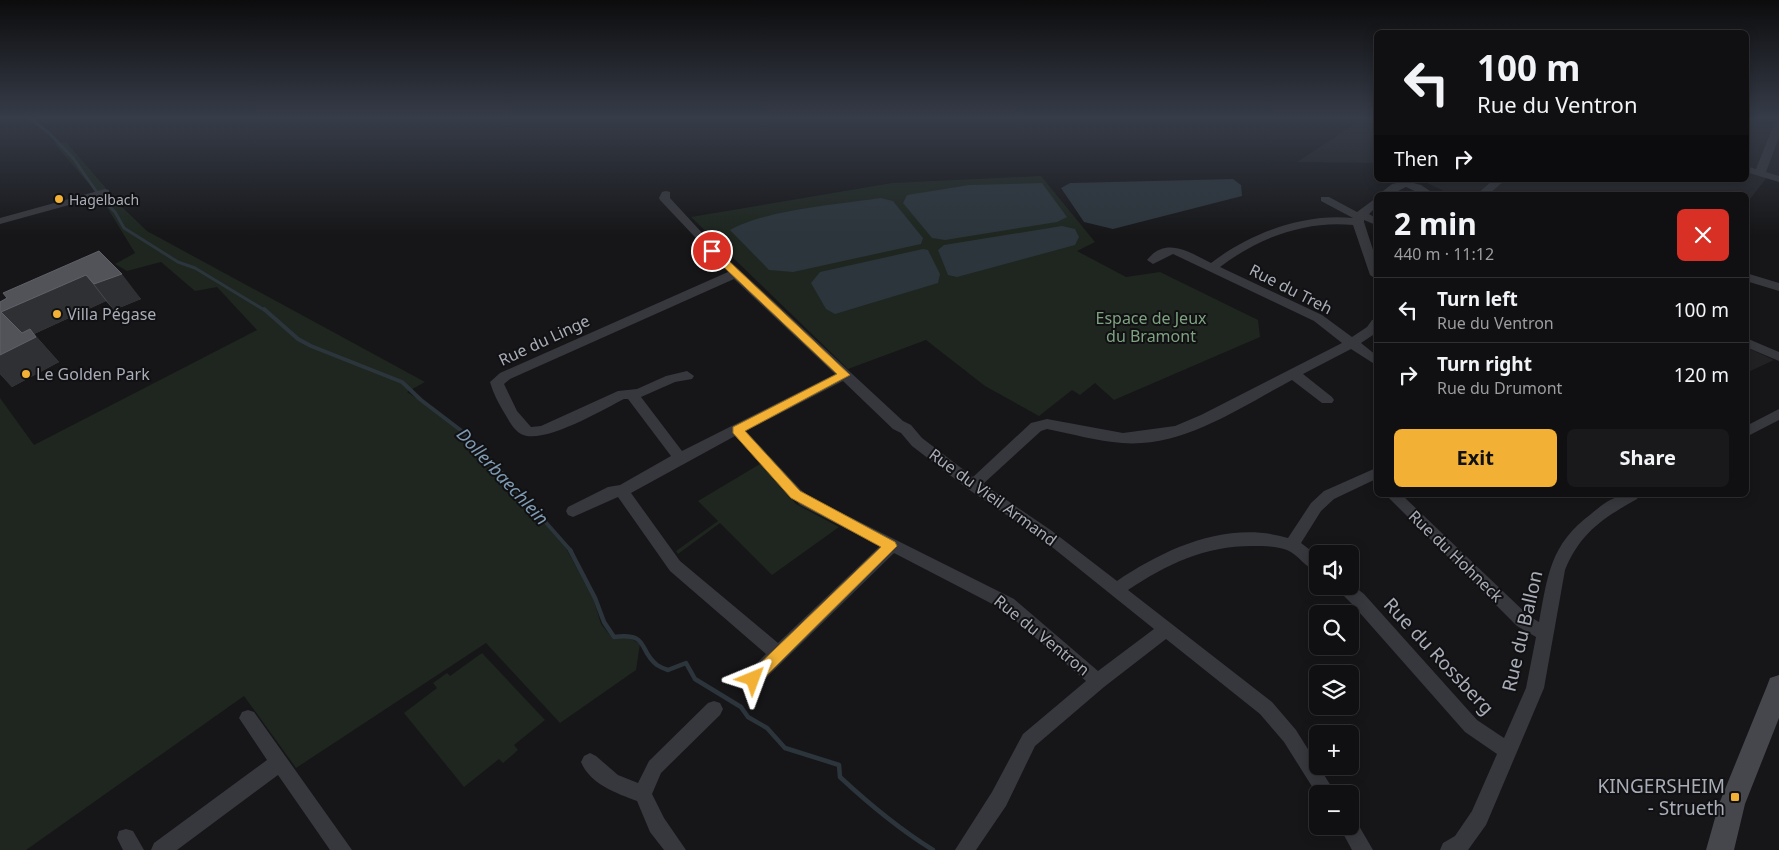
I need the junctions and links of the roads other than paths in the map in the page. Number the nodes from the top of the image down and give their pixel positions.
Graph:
1 (1766, 157) edge
2 (1749, 170) edge
3 (1760, 173) junction
4 (1779, 179) edge
5 (1498, 182) edge
6 (1410, 183) joint
7 (105, 192) dead end
8 (1387, 192) edge
9 (1426, 192) edge
10 (1486, 192) edge
11 (666, 194) dead end
12 (1324, 199) dead end
13 (1374, 203) edge
14 (1359, 218) junction
15 (0, 221) edge
16 (1374, 222) edge
17 (1153, 260) dead end
18 (1374, 265) edge
19 (1212, 268) junction
20 (737, 274) junction
21 (1749, 277) edge
22 (1779, 287) edge
23 (1374, 326) edge
24 (1352, 343) junction
25 (1749, 343) edge
26 (1779, 357) edge
27 (1374, 359) edge
28 (1293, 374) junction
29 (844, 375) junction
30 (687, 376) dead end
31 (633, 396) junction
32 (1327, 400) dead end
33 (1779, 414) edge
34 (738, 430) junction
35 (1749, 430) edge
36 (680, 458) junction
37 (1374, 476) edge
38 (973, 485) junction
39 (622, 490) junction
40 (1395, 497) edge
41 (1628, 497) edge
42 (573, 511) dead end
43 (1292, 545) junction
44 (891, 546) junction
45 (1309, 559) edge
46 (1117, 589) junction
47 (1353, 595) edge
48 (1166, 630) junction
49 (1544, 633) junction
50 (778, 654) junction
51 (753, 679) dead end
52 (1098, 681) junction
53 (1779, 686) edge
54 (714, 709) dead end
55 (248, 718) dead end
56 (1508, 750) junction
57 (280, 762) junction
58 (590, 762) dead end
59 (1321, 785) edge
60 (643, 794) junction
61 (1354, 835) edge
62 (338, 849) edge
63 (160, 850) edge
64 (676, 850) edge
65 (965, 850) edge
66 (1363, 850) edge
67 (1450, 850) edge
68 (1720, 850) edge

1 - 3 street
2 - 3 street
3 - 4 street
5 - 10 street
6 - 8 street
6 - 9 street
7 - 15 street
11 - 20 street, Rue du Vieil Armand
12 - 14 street
13 - 14 street
14 - 16 street
14 - 18 street
14 - 19 street, Rue du Treh
17 - 19 street, Rue du Treh
19 - 24 street, Rue du Treh
20 - 29 street, Rue du Vieil Armand
20 - 31 street, Rue du Linge
21 - 22 street
23 - 24 street
24 - 27 street, Rue du Treh
24 - 28 street
25 - 26 street
28 - 32 street
28 - 38 street
29 - 34 street
29 - 38 street, Rue du Vieil Armand
30 - 31 street, Rue du Linge
31 - 36 street
33 - 35 street
34 - 36 street
34 - 44 street, Rue du Ventron
36 - 39 street
37 - 43 street
38 - 46 street, Rue du Vieil Armand
39 - 42 street
39 - 50 street
40 - 49 street, Rue du Hohneck
41 - 49 street, Rue du Ballon
43 - 45 street
43 - 46 street
44 - 50 street
44 - 52 street, Rue du Ventron
46 - 48 street, Rue du Vieil Armand
47 - 56 street, Rue du Rossberg
48 - 52 street
48 - 59 street, Rue du Vieil Armand
49 - 56 street, Rue du Ballon
50 - 51 street
52 - 65 street
53 - 68 main road
54 - 60 street
55 - 57 street
56 - 67 street, Rue du Ballon
57 - 62 street
57 - 63 street
58 - 60 street
60 - 64 street
61 - 66 street

